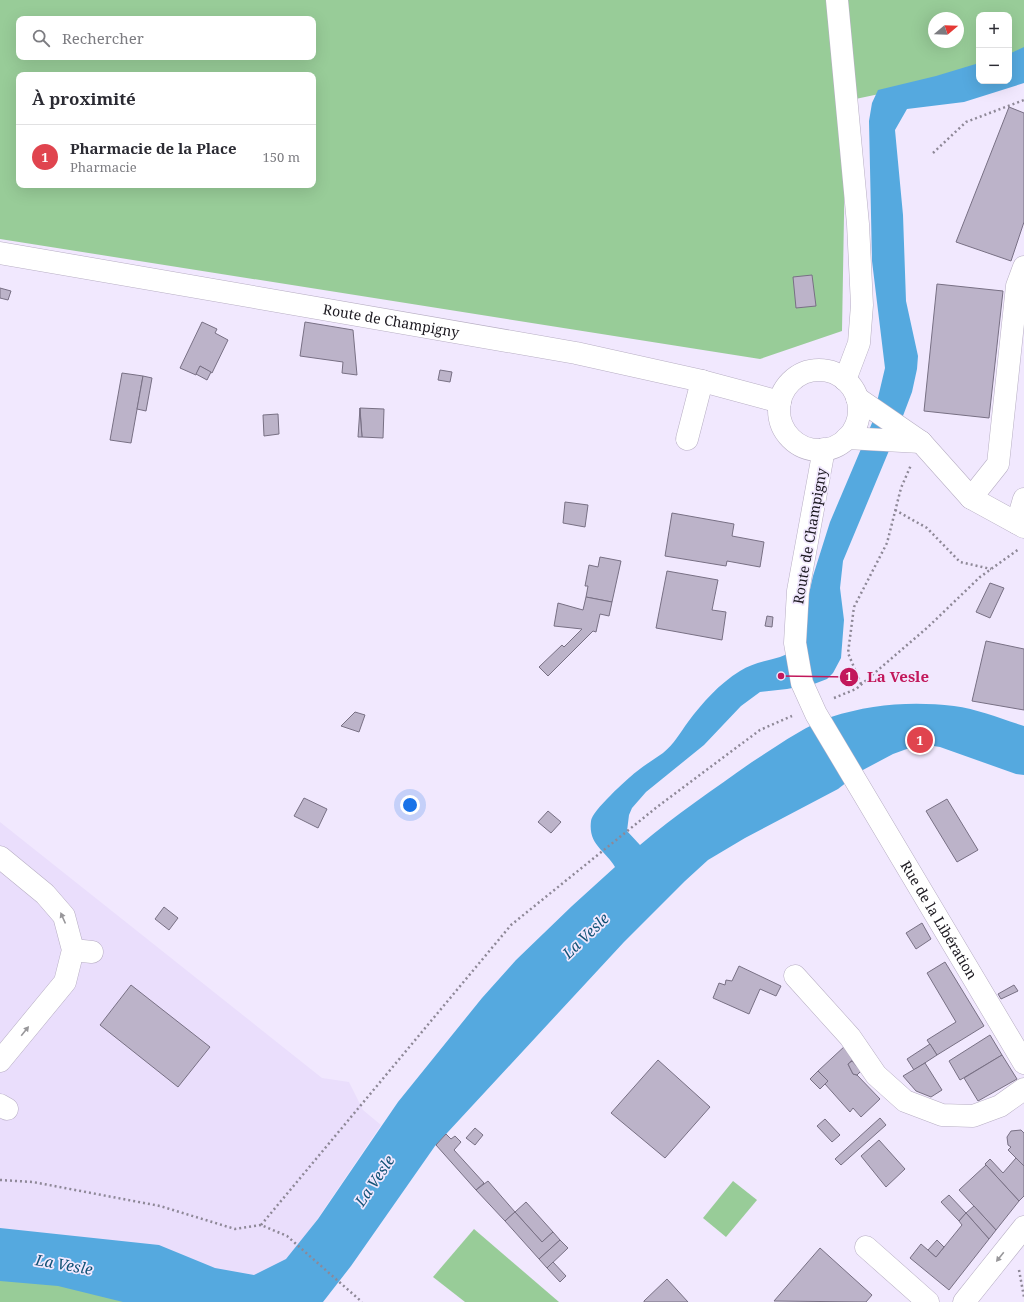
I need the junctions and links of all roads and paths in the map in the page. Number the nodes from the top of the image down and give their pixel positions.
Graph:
1 (837, 0) edge
2 (1024, 100) edge
3 (933, 152) dead end
4 (0, 253) edge
5 (1024, 267) edge
6 (845, 380) junction
7 (702, 381) junction
8 (862, 401) junction
9 (780, 402) junction
10 (855, 438) junction
11 (687, 439) dead end
12 (921, 442) junction
13 (824, 449) junction
14 (971, 498) junction
15 (1024, 498) edge
16 (895, 510) junction
17 (1021, 525) edge
18 (1024, 545) edge
19 (992, 569) junction
20 (861, 684) junction
21 (814, 710) junction
22 (0, 857) edge
23 (795, 976) dead end
24 (0, 1062) edge
25 (1024, 1063) edge
26 (1024, 1090) edge
27 (0, 1180) edge
28 (261, 1225) junction
29 (1024, 1227) edge
30 (866, 1247) dead end
31 (362, 1302) edge
32 (928, 1302) edge
33 (964, 1302) edge

1 - 6 street
2 - 3 path
4 - 7 street, Route de Champigny
5 - 14 street
6 - 8 street
6 - 9 street
7 - 9 street, Route de Champigny
7 - 11 street
8 - 10 street
8 - 12 street
9 - 13 street
10 - 12 street
10 - 13 street
12 - 14 street
12 - 16 path
13 - 21 street, Route de Champigny
14 - 17 street
15 - 17 street
16 - 19 path
16 - 20 path
18 - 19 path
19 - 20 path
20 - 21 path
21 - 25 street, Rue de la Libération
21 - 28 path
24 -> 22 street
23 - 26 street
27 - 28 path
28 - 31 path
29 -> 33 street
30 - 32 street

